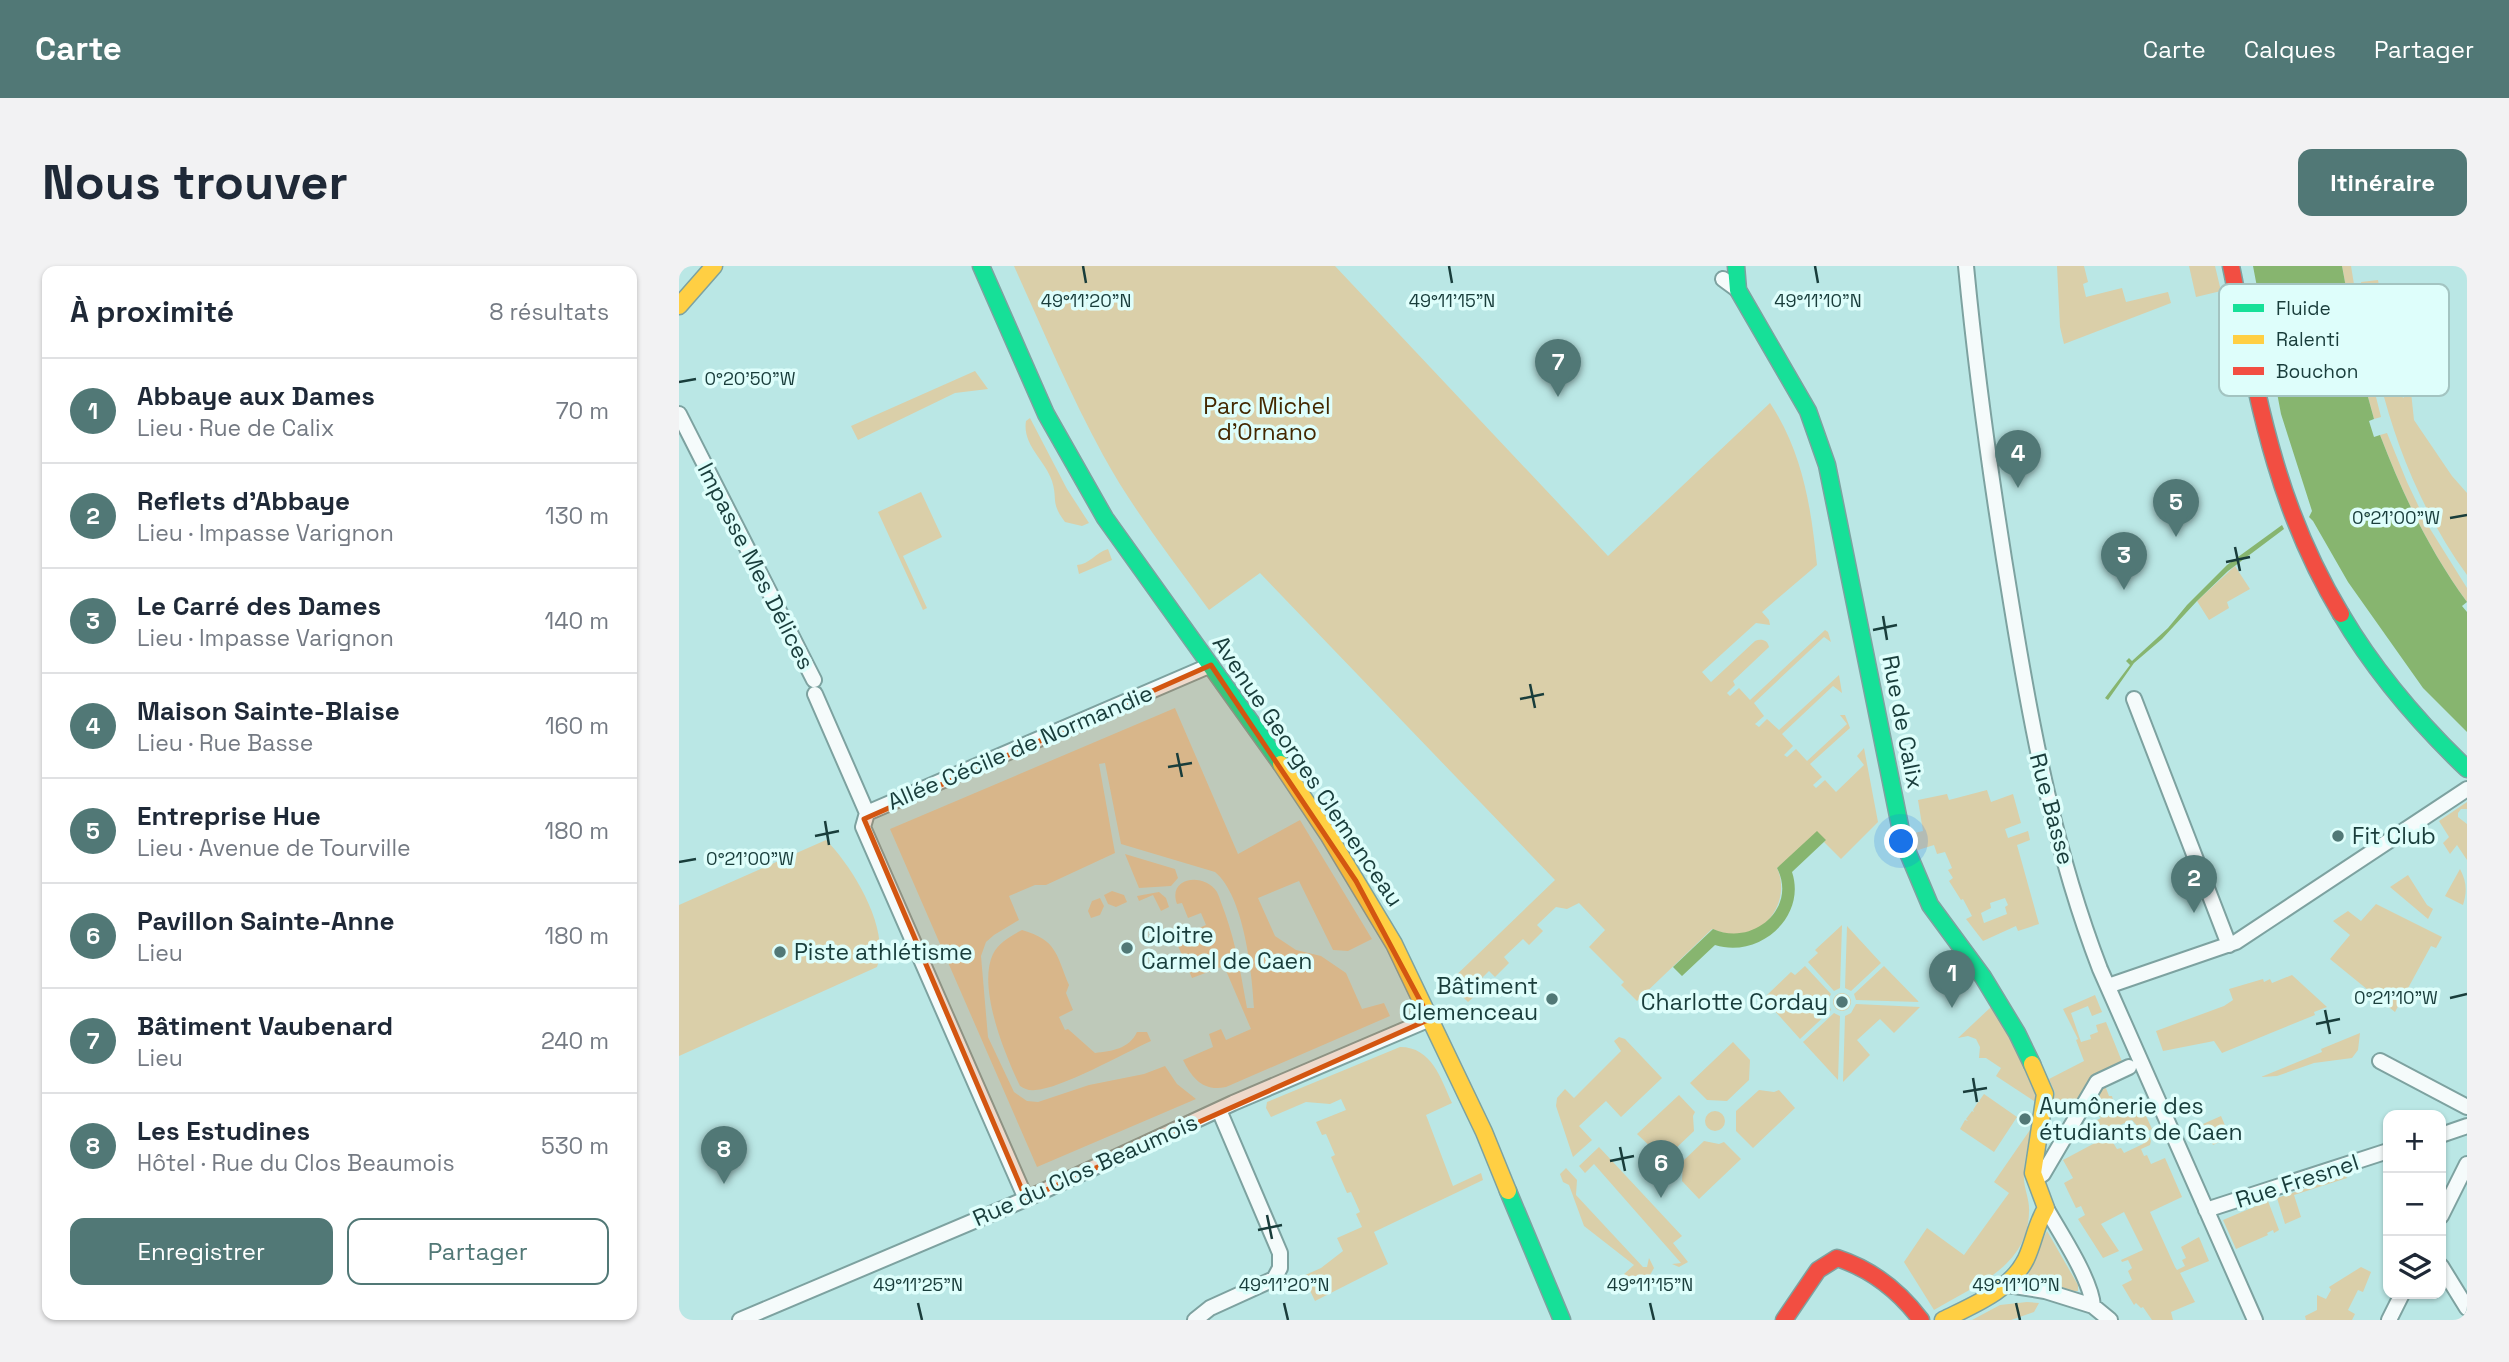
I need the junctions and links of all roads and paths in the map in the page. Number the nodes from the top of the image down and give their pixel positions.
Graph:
1 (714, 266) edge
2 (981, 266) edge
3 (1736, 266) edge
4 (1966, 266) edge
5 (2231, 266) edge
6 (1723, 279) dead end
7 (2235, 284) edge
8 (1738, 290) junction
9 (679, 306) edge
10 (2259, 396) edge
11 (679, 414) edge
12 (1211, 665) junction
13 (2134, 699) dead end
14 (2467, 769) edge
15 (2467, 789) edge
16 (867, 813) junction
17 (2229, 945) junction
18 (2108, 986) junction
19 (1430, 1019) junction
20 (2380, 1061) dead end
21 (2129, 1067) dead end
22 (2467, 1107) edge
23 (1219, 1110) junction
24 (2467, 1126) edge
25 (2446, 1133) edge
26 (2383, 1153) edge
27 (2467, 1164) edge
28 (2042, 1166) junction
29 (1026, 1199) junction
30 (2446, 1206) edge
31 (2046, 1209) junction
32 (2206, 1210) junction
33 (2446, 1274) edge
34 (2008, 1285) junction
35 (2400, 1299) edge
36 (2093, 1306) junction
37 (2467, 1308) edge
38 (740, 1320) edge
39 (1195, 1320) edge
40 (1563, 1320) edge
41 (1784, 1320) edge
42 (1921, 1320) edge
43 (1943, 1320) edge
44 (2110, 1320) edge
45 (2255, 1320) edge
46 (2389, 1320) edge

1 - 9 street
2 - 12 street, Avenue Georges Clemenceau
3 - 8 street, Rue de Calix
4 - 18 street, Rue Basse
5 - 7 street
6 - 8 street
8 - 28 street, Rue de Calix
10 - 14 street
11 - 16 street, Impasse Mes Délices
12 - 16 street, Allée Cécile de Normandie
12 - 19 street, Avenue Georges Clemenceau
13 - 17 street
15 - 17 street
16 - 29 street, Allée Cécile de Normandie
17 - 18 street
18 - 32 street, Rue Basse
19 - 23 street, Rue du Clos Beaumois
19 - 40 street, Avenue Georges Clemenceau
20 - 22 street
21 - 28 street
23 - 29 street, Rue du Clos Beaumois
23 - 39 street
24 - 25 street
26 - 32 street, Rue Fresnel
27 - 30 street
28 - 31 street
29 - 38 street, Rue du Clos Beaumois
31 - 34 street
31 - 36 street
32 - 45 street, Rue Basse
33 - 37 street
34 - 36 street
34 - 43 street
35 - 46 street
36 - 44 street
41 - 42 street

